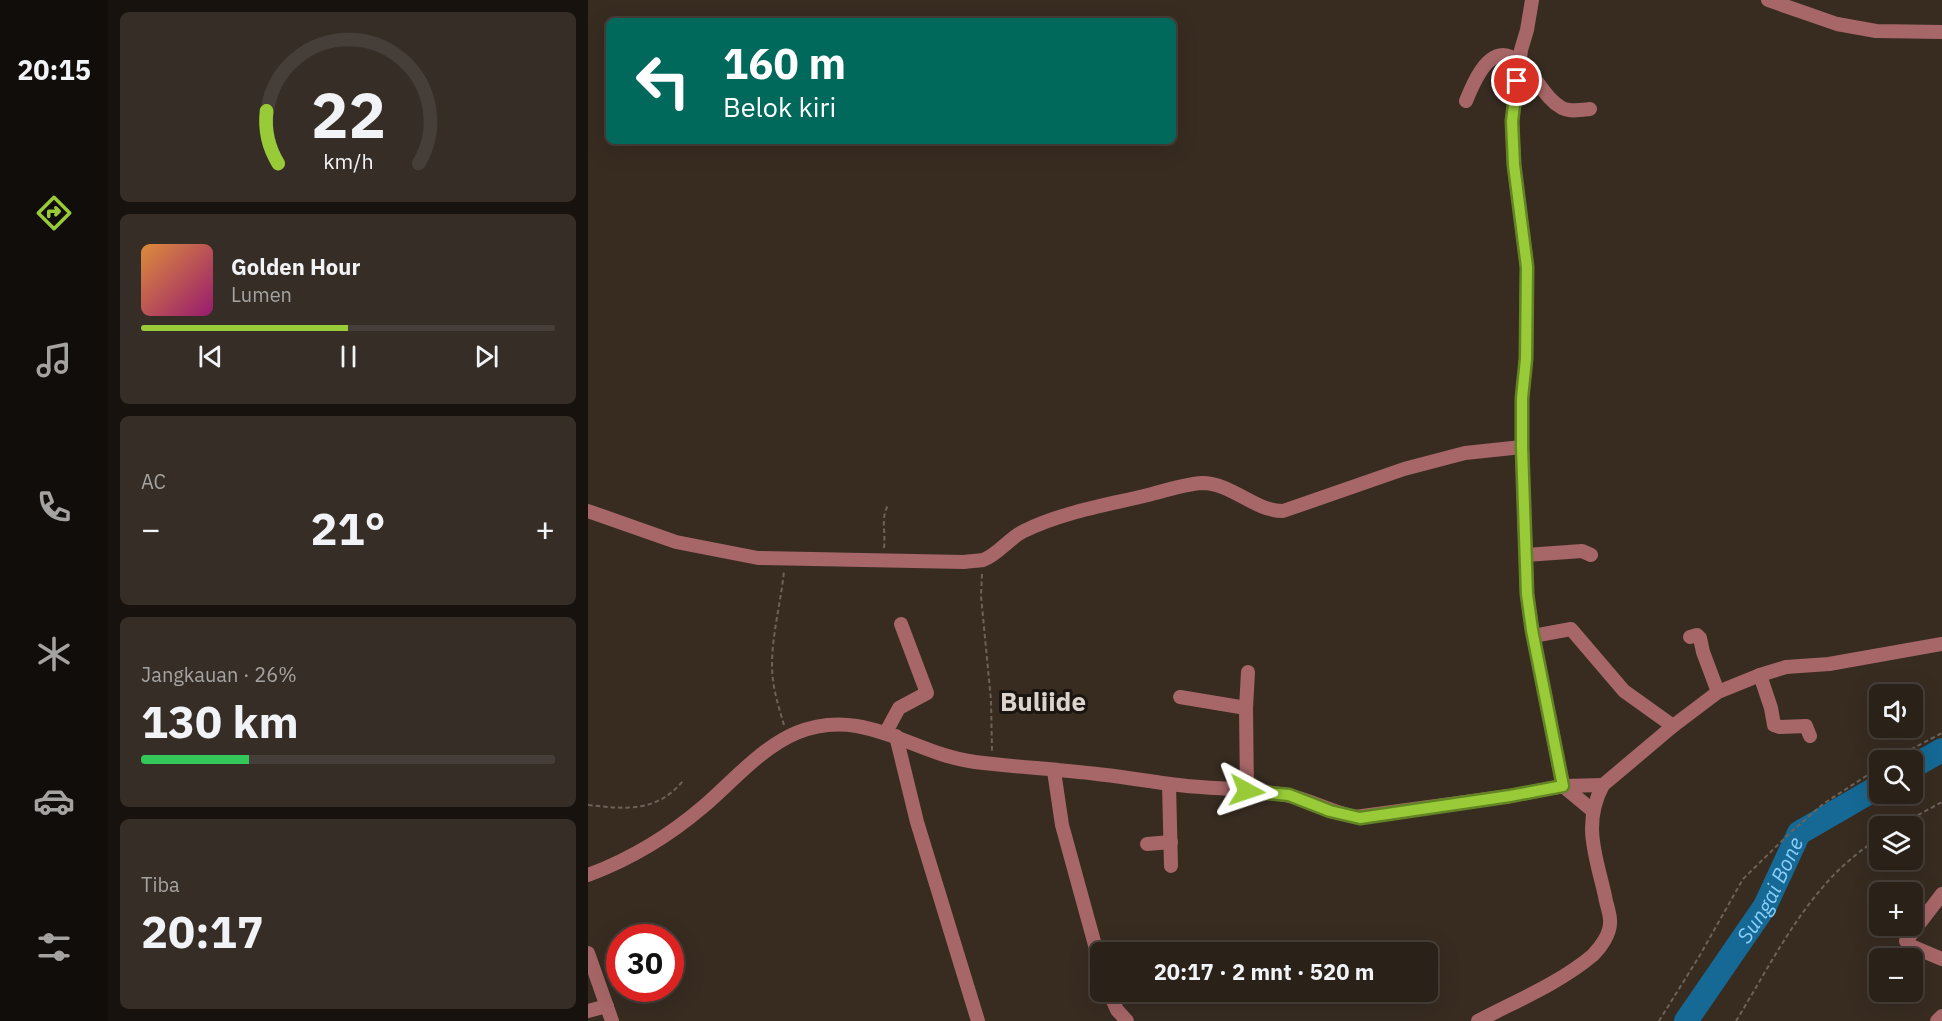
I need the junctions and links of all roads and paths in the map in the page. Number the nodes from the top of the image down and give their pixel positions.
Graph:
1 (1532, 0) edge
2 (1767, 0) edge
3 (1942, 32) edge
4 (1520, 62) junction
5 (1466, 101) dead end
6 (1590, 110) dead end
7 (1522, 447) junction
8 (889, 504) dead end
9 (588, 511) edge
10 (1526, 555) junction
11 (1591, 555) dead end
12 (785, 559) junction
13 (882, 560) junction
14 (983, 560) junction
15 (901, 624) dead end
16 (1533, 636) junction
17 (1690, 637) dead end
18 (1942, 644) edge
19 (1248, 672) dead end
20 (1760, 675) junction
21 (1718, 692) junction
22 (1180, 697) dead end
23 (1246, 708) junction
24 (1672, 726) junction
25 (1942, 733) edge
26 (891, 734) junction
27 (1810, 736) dead end
28 (787, 738) junction
29 (1910, 750) edge
30 (993, 764) junction
31 (1054, 771) junction
32 (1869, 774) edge
33 (683, 782) dead end
34 (1169, 784) junction
35 (1603, 785) junction
36 (1563, 786) junction
37 (1247, 791) junction
38 (1942, 802) edge
39 (588, 805) edge
40 (1592, 810) junction
41 (1916, 816) edge
42 (1172, 842) junction
43 (1147, 844) dead end
44 (1869, 844) edge
45 (1171, 866) dead end
46 (588, 875) edge
47 (1942, 894) edge
48 (1094, 942) edge
49 (588, 953) edge
50 (1942, 959) edge
51 (1113, 1002) edge
52 (607, 1006) junction
53 (588, 1011) edge
54 (1942, 1016) edge
55 (612, 1021) edge
56 (978, 1021) edge
57 (1127, 1021) edge
58 (1478, 1021) edge
59 (1659, 1021) edge
60 (1736, 1021) edge
61 (1937, 1021) edge

1 - 4 street
2 - 3 street
4 - 5 street
4 - 6 street
4 - 7 street
7 - 10 street
7 - 14 street
8 - 13 path
9 - 12 street
10 - 11 street
10 - 16 street
12 - 13 street
12 - 28 path
13 - 14 street
14 - 30 path
15 - 26 street
16 - 24 street
16 - 36 street
17 - 21 street
18 - 20 street
19 - 23 street
20 - 21 street
20 - 27 street
21 - 24 street
22 - 23 street
23 - 37 street
24 - 35 street
25 - 29 path
26 - 28 street
26 - 30 street
26 - 56 street
28 - 46 street
30 - 31 street
31 - 34 street
31 - 48 street
32 - 59 path
33 - 39 path
34 - 37 street
34 - 42 street
35 - 36 street
35 - 40 street
36 - 37 street
36 - 40 street
38 - 41 path
40 - 58 street
42 - 43 street
42 - 45 street
44 - 60 path
47 - 50 street
49 - 52 street
51 - 57 street
52 - 53 street
52 - 55 street
54 - 61 street

